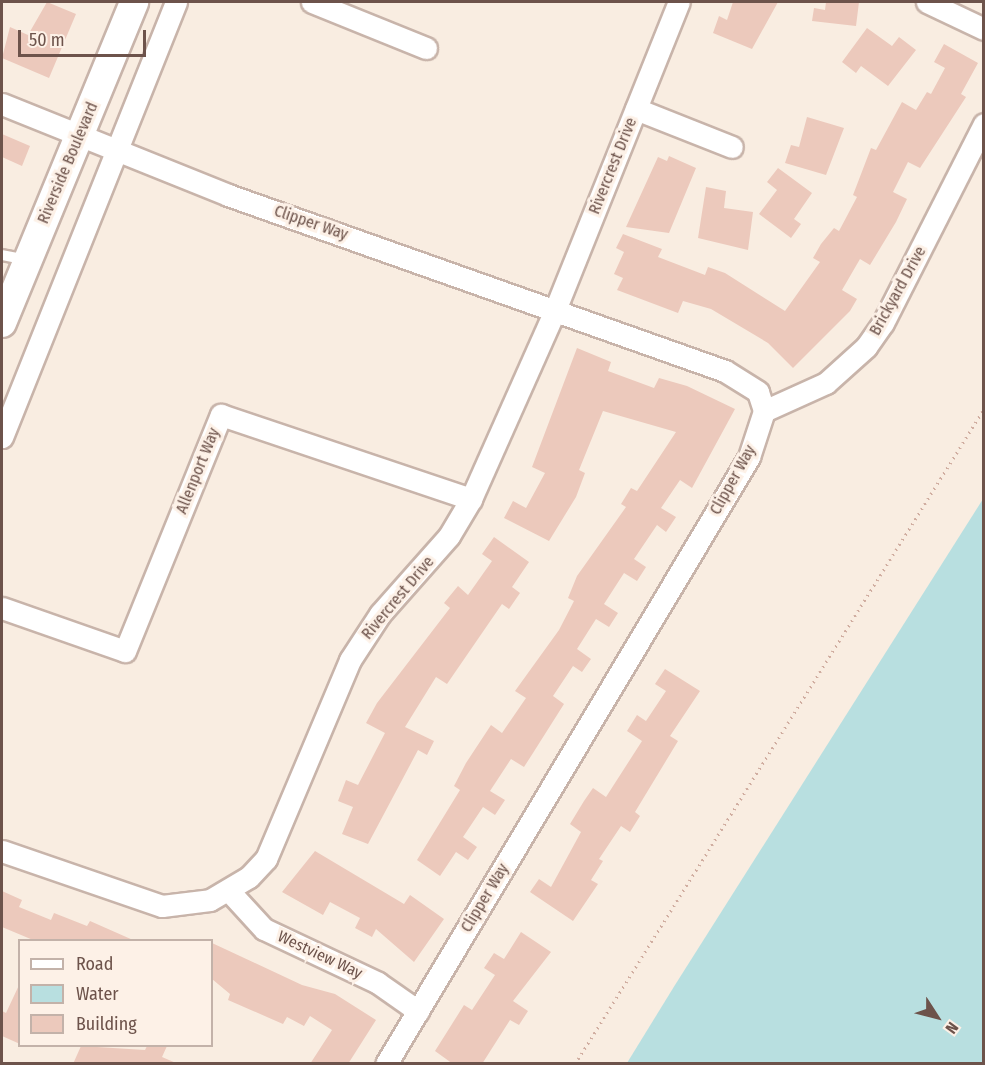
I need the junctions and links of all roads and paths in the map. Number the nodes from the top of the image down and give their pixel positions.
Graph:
1 (134, 2) edge
2 (176, 2) edge
3 (312, 2) edge
4 (679, 2) edge
5 (927, 2) edge
6 (984, 29) edge
7 (426, 48) dead end
8 (2, 104) edge
9 (636, 109) junction
10 (984, 124) edge
11 (81, 134) junction
12 (732, 147) dead end
13 (116, 150) junction
14 (14, 257) edge
15 (555, 310) junction
16 (2, 323) edge
17 (984, 409) edge
18 (764, 411) junction
19 (2, 437) edge
20 (471, 499) junction
21 (2, 608) edge
22 (2, 851) edge
23 (229, 891) junction
24 (418, 1011) junction
25 (386, 1064) edge
26 (575, 1064) edge

1 - 11 main road, Riverside Boulevard
2 - 13 street
3 - 7 street
4 - 9 street, Rivercrest Drive
5 - 6 street
8 - 11 street, Clipper Way
9 - 12 street, Rivercrest Drive
9 - 15 street, Rivercrest Drive
10 - 18 street, Brickyard Drive
11 - 13 street, Clipper Way
11 - 14 main road, Riverside Boulevard
13 - 15 street, Clipper Way
13 - 19 street
14 - 16 main road, Riverside Boulevard
15 - 18 street, Clipper Way
15 - 20 street, Rivercrest Drive
17 - 26 path
18 - 24 street, Clipper Way
20 - 21 street, Allenport Way
20 - 23 street, Rivercrest Drive
22 - 23 street, Rivercrest Drive
23 - 24 street, Westview Way
24 - 25 street, Clipper Way

